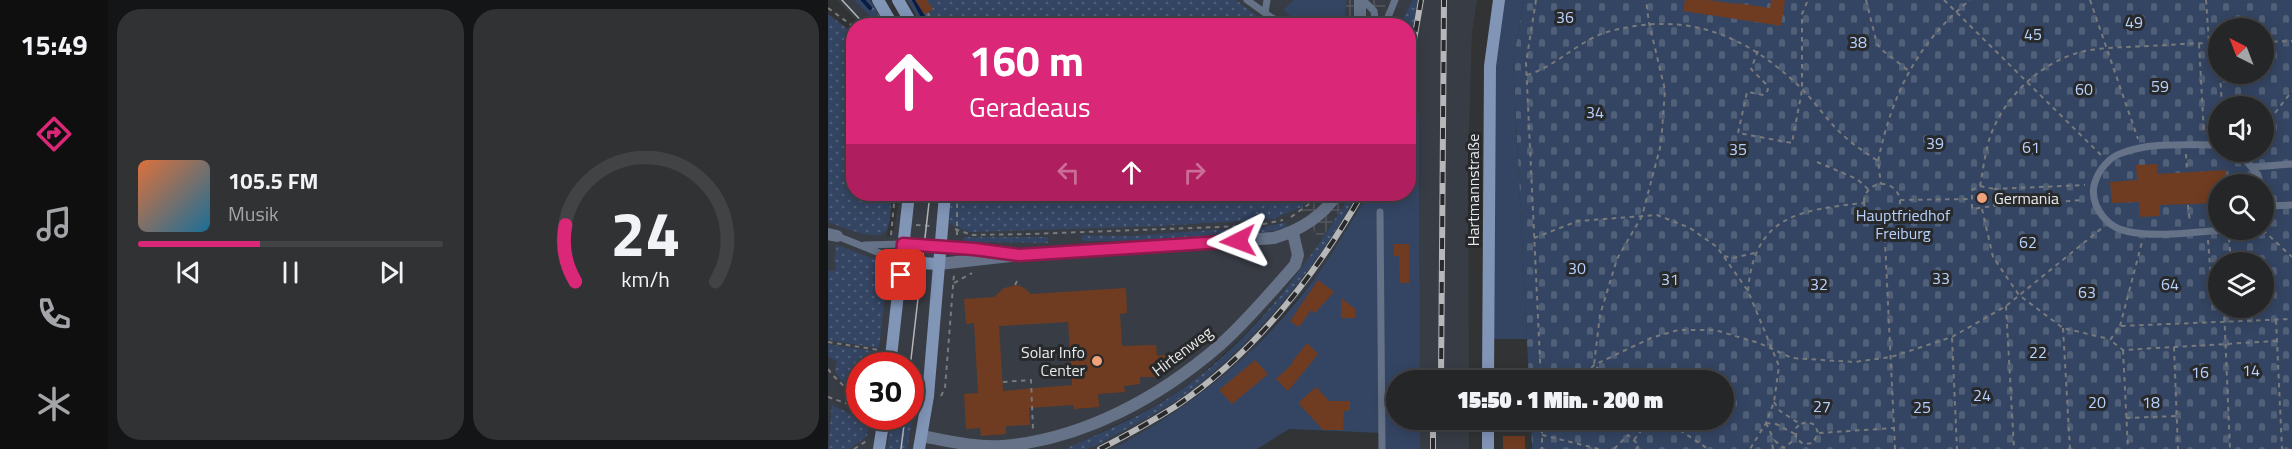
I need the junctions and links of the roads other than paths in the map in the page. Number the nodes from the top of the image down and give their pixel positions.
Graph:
1 (878, 0) edge
2 (898, 0) edge
3 (1247, 0) edge
4 (1267, 0) edge
5 (1361, 0) edge
6 (1395, 0) edge
7 (1499, 0) edge
8 (1264, 13) junction
9 (888, 18) edge
10 (908, 18) edge
11 (1272, 18) edge
12 (1360, 18) edge
13 (1375, 18) edge
14 (1387, 18) edge
15 (2208, 145) edge
16 (2248, 162) edge
17 (2292, 164) edge
18 (2253, 167) junction
19 (2258, 174) edge
20 (908, 201) edge
21 (944, 201) edge
22 (1332, 201) edge
23 (2292, 205) edge
24 (2274, 206) edge
25 (1380, 212) dead end
26 (2208, 231) edge
27 (1293, 233) junction
28 (832, 235) edge
29 (903, 244) junction
30 (863, 246) junction
31 (941, 246) junction
32 (1019, 255) junction
33 (902, 262) junction
34 (939, 264) junction
35 (892, 352) edge
36 (1488, 370) edge
37 (882, 430) edge
38 (1488, 430) edge
39 (922, 436) junction
40 (1034, 445) edge
41 (879, 449) edge
42 (919, 449) edge
43 (1382, 449) edge
44 (1488, 449) edge

1 - 9 main road
2 - 10 main road
3 - 8 lane
4 - 8 lane
5 - 12 street
5 - 13 lane
6 - 14 lane
7 - 36 main road, Hartmannstraße
8 - 11 lane
15 - 26 lane
16 - 18 lane
17 - 18 lane
18 - 19 lane
20 - 29 main road
21 - 31 main road
22 - 27 street
23 - 24 lane
25 - 43 lane
27 - 32 street
27 - 40 street, Hirtenweg
28 - 30 lane
29 - 30 lane
29 - 31 main road
29 - 33 main road
30 - 33 lane
31 - 32 street
31 - 34 main road
32 - 34 street
33 - 34 main road
33 - 35 main road
34 - 39 main road
37 - 41 main road
38 - 44 main road
39 - 40 street, Hirtenweg
39 - 42 main road

